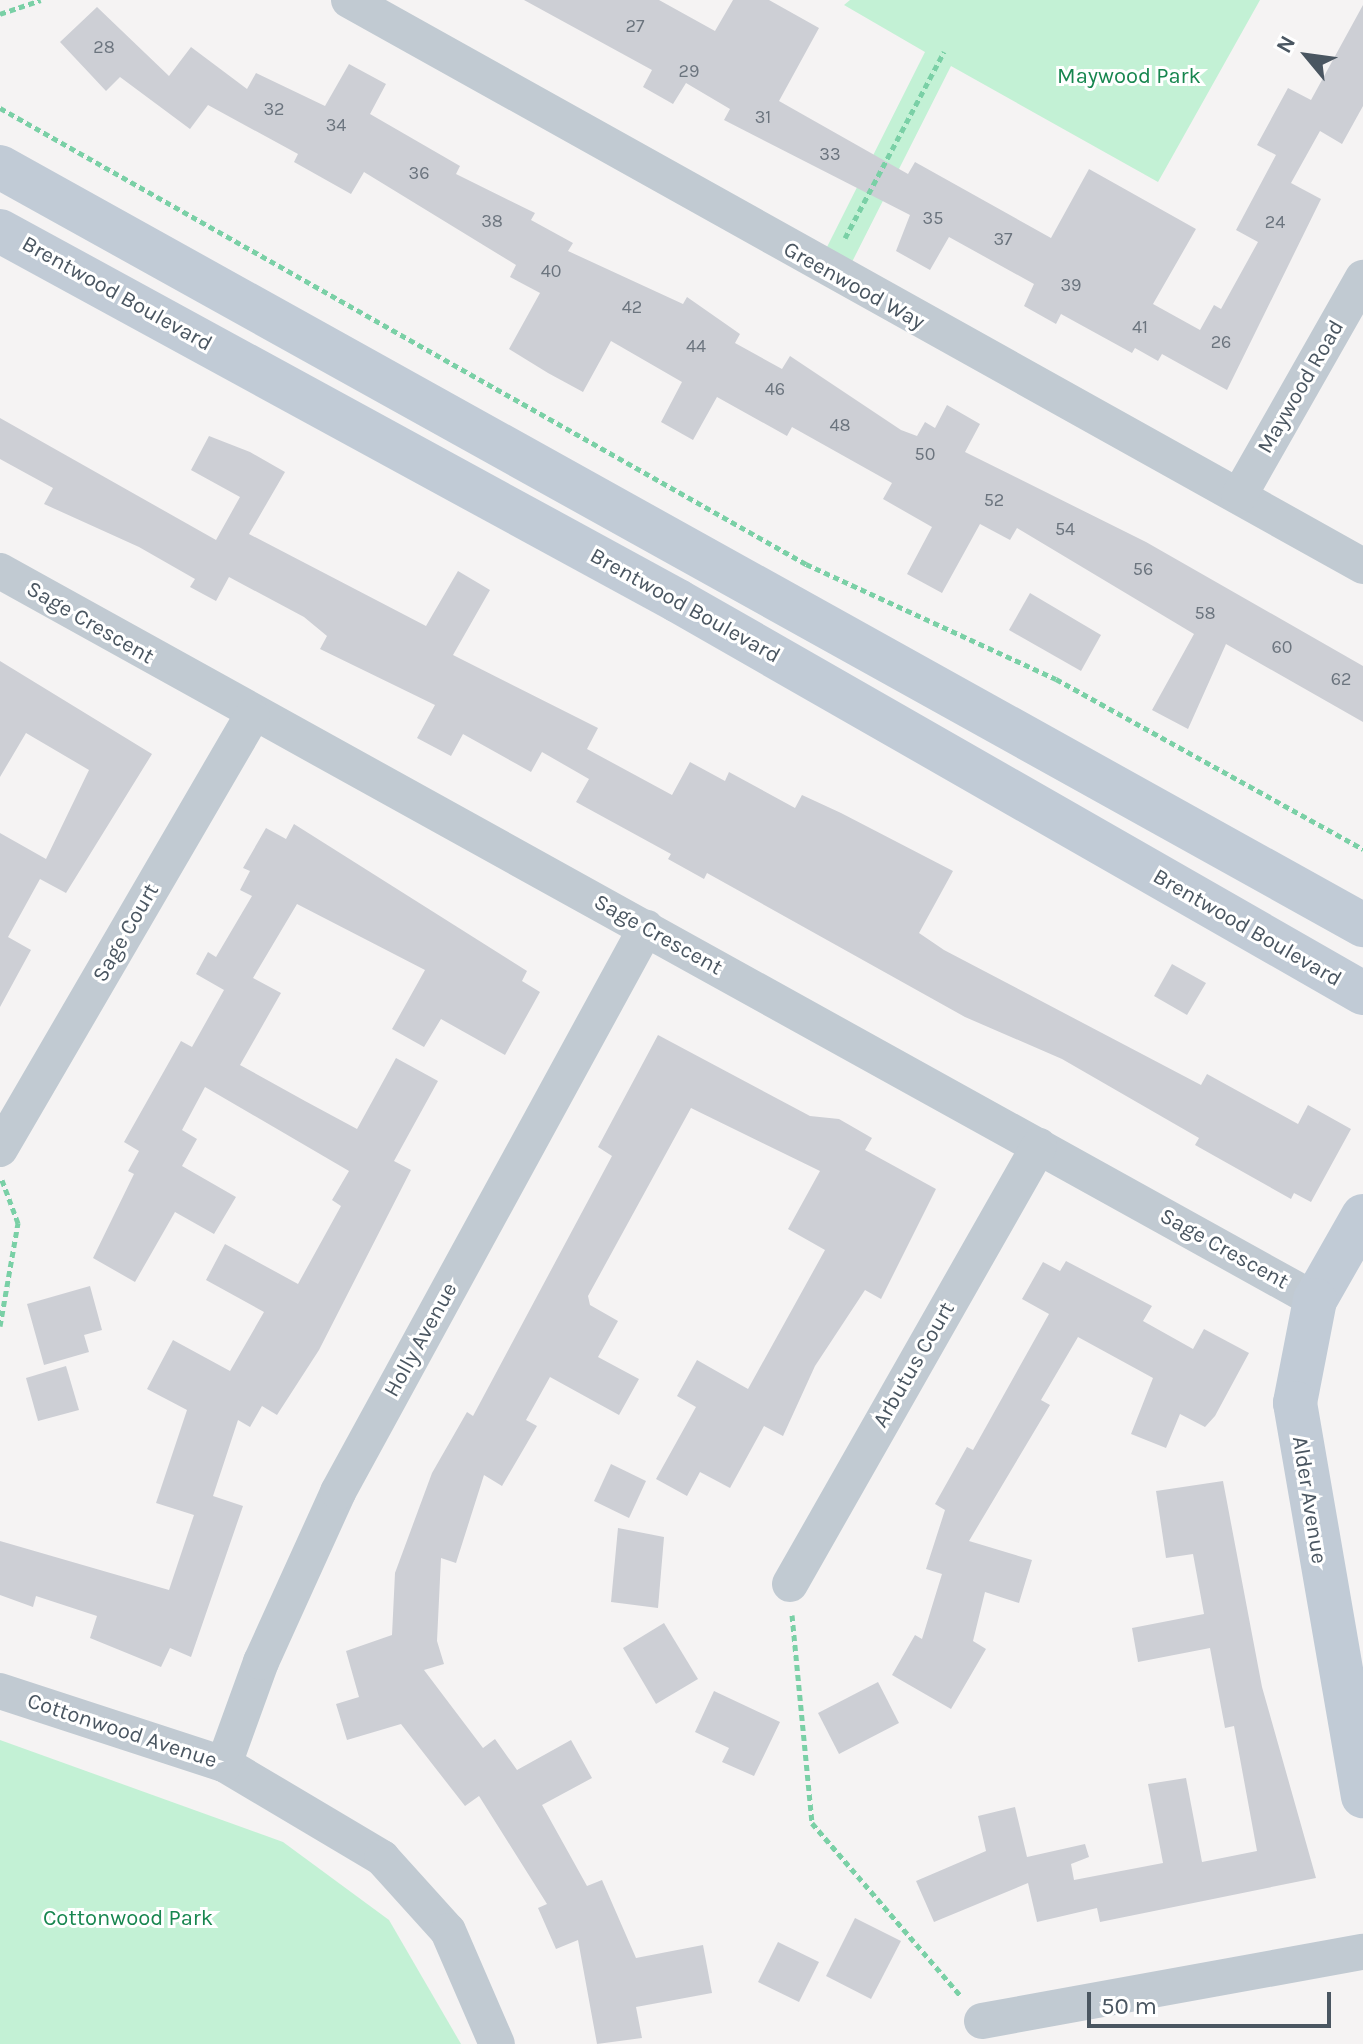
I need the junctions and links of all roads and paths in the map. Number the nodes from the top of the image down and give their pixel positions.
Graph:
1 (41, 0) edge
2 (349, 0) edge
3 (0, 14) edge
4 (944, 52) dead end
5 (0, 108) edge
6 (0, 167) edge
7 (0, 231) edge
8 (827, 272) junction
9 (1363, 278) edge
10 (1239, 496) junction
11 (1363, 566) edge
12 (0, 571) edge
13 (252, 716) junction
14 (1363, 849) edge
15 (1297, 887) junction
16 (1363, 896) edge
17 (1363, 925) edge
18 (646, 928) junction
19 (1274, 944) junction
20 (1363, 993) edge
21 (1363, 1017) edge
22 (1039, 1146) junction
23 (0, 1149) edge
24 (0, 1175) edge
25 (1363, 1216) edge
26 (1315, 1300) junction
27 (0, 1326) edge
28 (790, 1584) joint
29 (0, 1691) edge
30 (224, 1764) junction
31 (1363, 1796) edge
32 (1363, 1952) edge
33 (982, 2021) joint
34 (497, 2044) edge

1 - 3 path
2 - 8 street, Greenwood Way
4 - 8 path
5 - 14 path
6 - 15 main road
7 - 19 main road, Brentwood Boulevard
8 - 10 street, Greenwood Way
9 - 10 street, Maywood Road
10 - 11 street, Greenwood Way
12 - 13 street, Sage Crescent
13 - 18 street, Sage Crescent
13 - 23 street, Sage Court
15 - 16 main road
15 - 17 main road
18 - 22 street, Sage Crescent
18 - 30 street, Holly Avenue
19 - 20 main road, Brentwood Boulevard
19 - 21 main road
22 - 26 street, Sage Crescent
22 - 28 street, Arbutus Court
24 - 27 path
25 - 26 main road, Alder Avenue
26 - 31 main road, Alder Avenue
28 - 33 path
29 - 30 street, Cottonwood Avenue
30 - 34 street, Cottonwood Avenue
32 - 33 street

